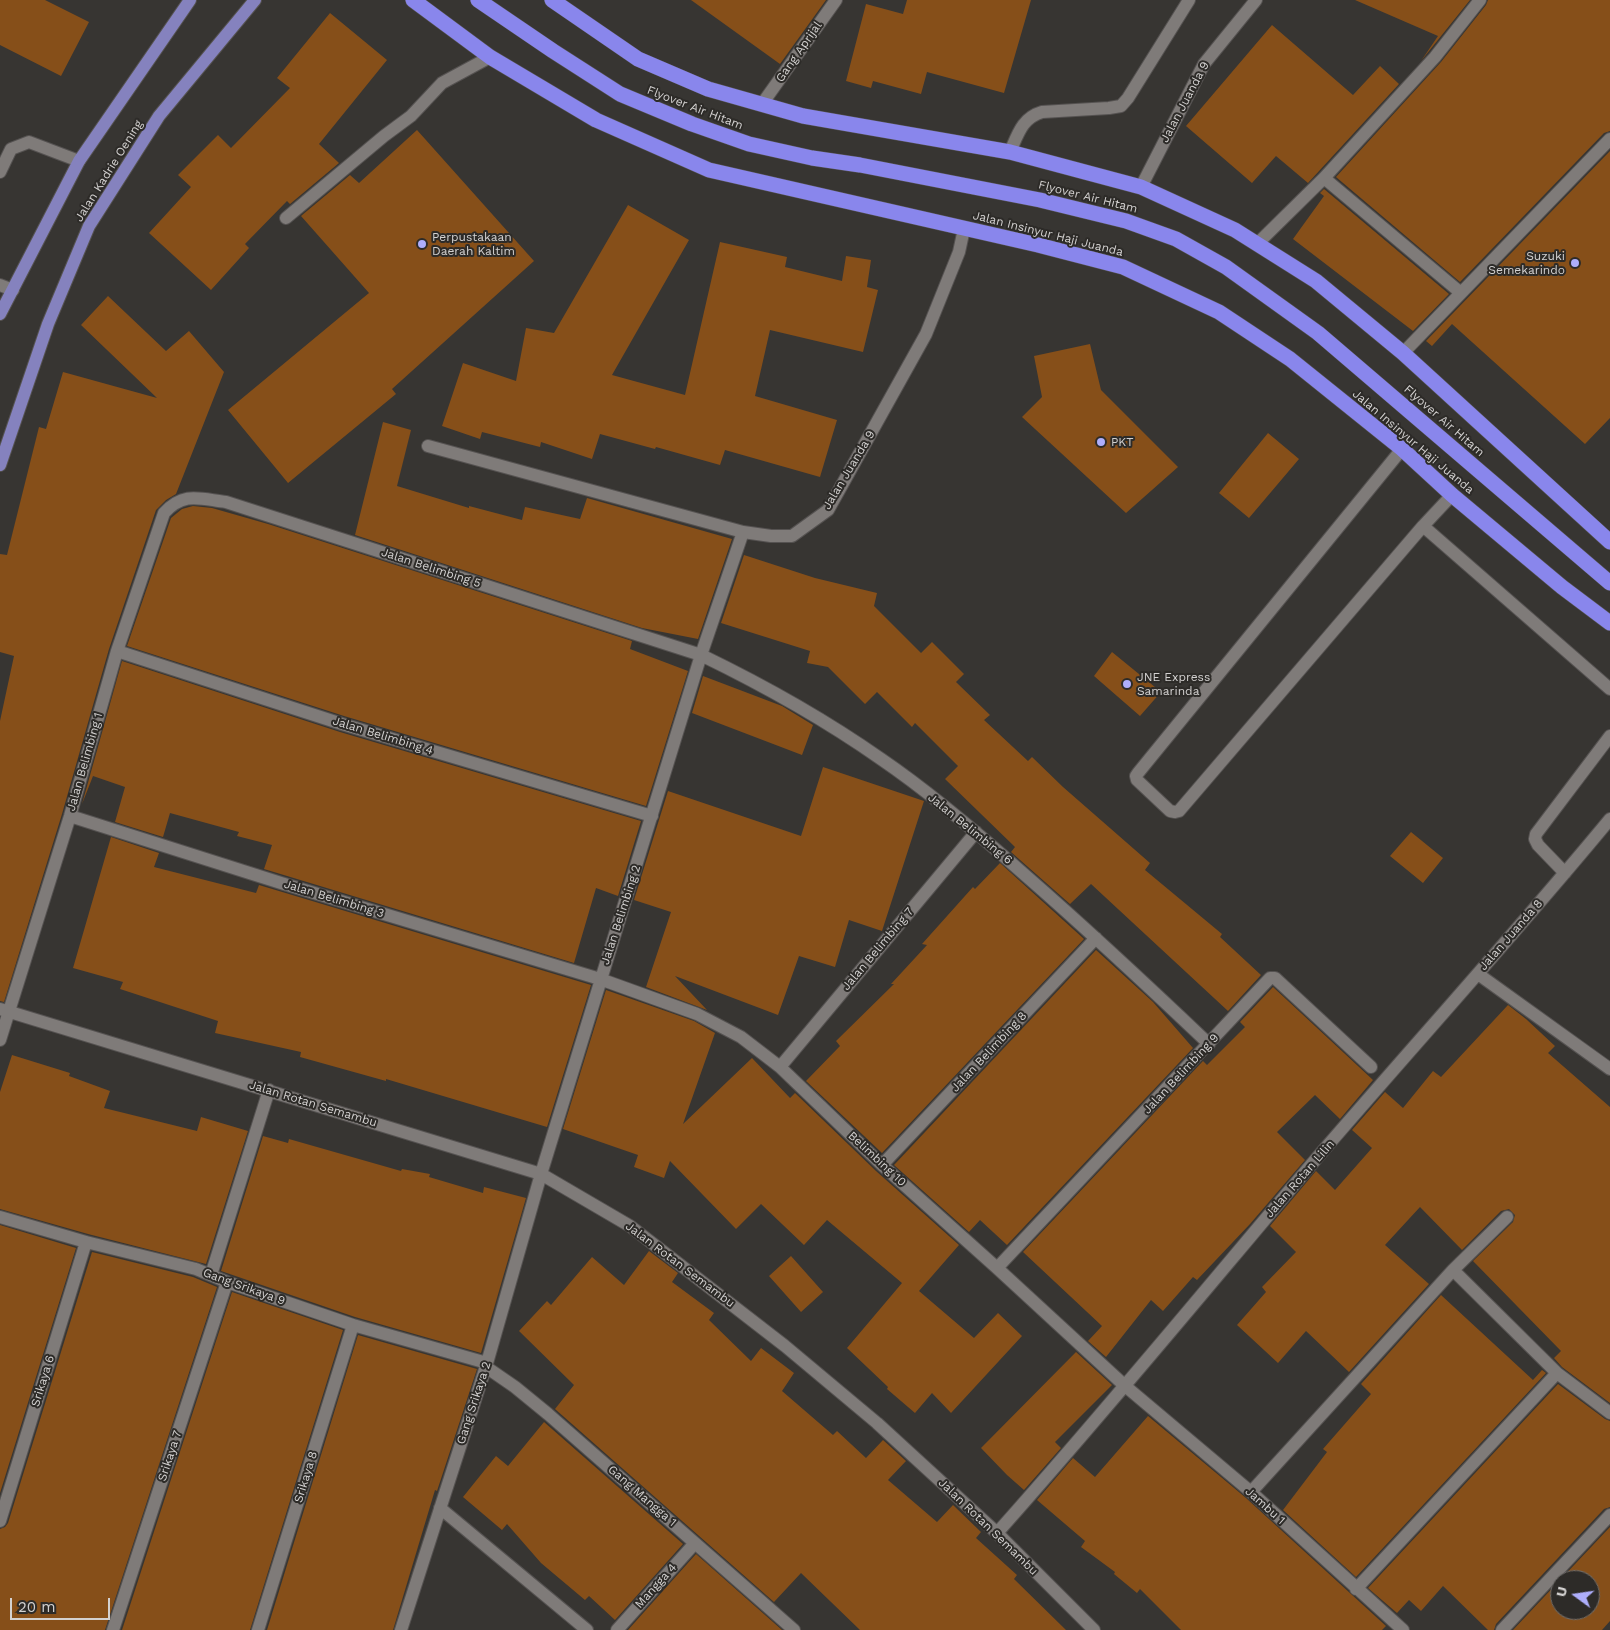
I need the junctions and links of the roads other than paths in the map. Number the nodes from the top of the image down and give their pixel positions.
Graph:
1 (190, 0) edge
2 (255, 0) edge
3 (413, 0) edge
4 (478, 0) edge
5 (552, 0) edge
6 (836, 0) edge
7 (1189, 0) edge
8 (1256, 0) edge
9 (1480, 0) edge
10 (490, 57) junction
11 (762, 104) junction
12 (1610, 139) edge
13 (6, 147) edge
14 (1010, 152) junction
15 (79, 161) junction
16 (0, 172) edge
17 (1324, 178) junction
18 (1141, 187) junction
19 (286, 218) dead end
20 (964, 229) junction
21 (1257, 244) junction
22 (0, 285) edge
23 (13, 290) junction
24 (1462, 293) junction
25 (0, 314) edge
26 (1403, 353) junction
27 (428, 446) dead end
28 (1402, 449) junction
29 (0, 465) edge
30 (1452, 495) junction
31 (164, 512) joint
32 (1423, 526) junction
33 (743, 532) junction
34 (1610, 542) edge
35 (1610, 583) edge
36 (1610, 623) edge
37 (116, 651) junction
38 (701, 655) junction
39 (1610, 689) edge
40 (1610, 736) edge
41 (70, 816) junction
42 (652, 816) junction
43 (1610, 818) edge
44 (976, 832) junction
45 (1565, 873) junction
46 (1096, 938) junction
47 (1478, 974) junction
48 (600, 979) junction
49 (4, 1010) edge
50 (0, 1040) edge
51 (1210, 1044) junction
52 (780, 1067) junction
53 (1371, 1067) dead end
54 (1610, 1069) edge
55 (269, 1090) junction
56 (882, 1165) junction
57 (541, 1174) junction
58 (0, 1217) edge
59 (1506, 1218) dead end
60 (86, 1242) junction
61 (997, 1268) junction
62 (1453, 1270) junction
63 (212, 1275) junction
64 (227, 1282) junction
65 (353, 1325) junction
66 (487, 1365) junction
67 (1558, 1373) junction
68 (1124, 1385) junction
69 (1610, 1413) edge
70 (1251, 1492) junction
71 (440, 1508) junction
72 (1610, 1515) edge
73 (0, 1521) edge
74 (997, 1533) junction
75 (695, 1543) junction
76 (1356, 1589) junction
77 (1087, 1628) edge
78 (113, 1630) edge
79 (258, 1630) edge
80 (401, 1630) edge
81 (587, 1630) edge
82 (617, 1630) edge
83 (794, 1630) edge
84 (1403, 1630) edge
85 (1502, 1630) edge

1 - 15 main road
2 - 29 main road, Jalan Kadrie Oening
3 - 10 highway, Jalan Insinyur Haji Juanda
4 - 35 highway, Flyover Air Hitam
5 - 11 highway
6 - 11 street, Gang Aprijal
7 - 14 street
8 - 18 street, Jalan Juanda 9
9 - 17 street
10 - 19 street
10 - 20 highway, Jalan Insinyur Haji Juanda
11 - 14 highway
12 - 24 street
13 - 15 street
13 - 16 street
14 - 18 highway
15 - 23 main road
17 - 21 street
17 - 24 street
18 - 21 highway
20 - 28 highway, Jalan Insinyur Haji Juanda
20 - 33 street, Jalan Juanda 9
21 - 26 highway
22 - 23 street
23 - 25 main road
24 - 26 street
26 - 34 highway
27 - 33 street, Jalan Juanda 9
28 - 30 highway, Jalan Insinyur Haji Juanda
28 - 32 street
30 - 32 street
30 - 36 highway, Jalan Insinyur Haji Juanda
31 - 37 street, Jalan Belimbing 1
31 - 38 street, Jalan Belimbing 5
32 - 39 street
33 - 38 street
37 - 41 street, Jalan Belimbing 1
37 - 42 street, Jalan Belimbing 4
38 - 42 street, Jalan Belimbing 2
38 - 44 street, Jalan Belimbing 6
40 - 45 street
41 - 48 street, Jalan Belimbing 3
41 - 49 street, Jalan Belimbing 1
42 - 48 street, Jalan Belimbing 2
43 - 45 street, Jalan Juanda 8
44 - 46 street, Jalan Belimbing 6
44 - 52 street, Jalan Belimbing 7
45 - 47 street, Jalan Juanda 8
46 - 51 street, Jalan Belimbing 6
46 - 56 street, Jalan Belimbing 8
47 - 54 street, Jalan Juanda 8
47 - 68 street, Jalan Rotan Lilin
48 - 52 street, Belimbing 10
48 - 57 street, Jalan Belimbing 2
49 - 50 street, Jalan Belimbing 1
49 - 55 street, Jalan Rotan Semambu
51 - 53 street, Jalan Belimbing 9
51 - 61 street, Jalan Belimbing 9
52 - 56 street, Belimbing 10
55 - 57 street, Jalan Rotan Semambu
55 - 63 street
56 - 61 street, Belimbing 10
57 - 66 street, Gang Srikaya 2
57 - 74 street, Jalan Rotan Semambu
58 - 60 street, Gang Srikaya 9
59 - 62 street
60 - 63 street, Gang Srikaya 9
60 - 73 street, Srikaya 6
61 - 68 street, Belimbing 10
62 - 67 street
62 - 70 street
63 - 64 street, Gang Srikaya 9
64 - 65 street, Gang Srikaya 9
64 - 78 street, Srikaya 7
65 - 66 street, Gang Srikaya 9
65 - 79 street, Srikaya 8
66 - 71 street, Gang Srikaya 2
66 - 75 street, Gang Mangga 1
67 - 69 street
67 - 76 street
68 - 70 street, Jambu 1
68 - 74 street, Jalan Rotan Lilin
70 - 76 street, Jambu 1
71 - 80 street, Gang Srikaya 2
71 - 81 street
72 - 85 street
74 - 77 street, Jalan Rotan Semambu
75 - 82 street, Mangga 4
75 - 83 street, Gang Mangga 1
76 - 84 street, Jambu 1

